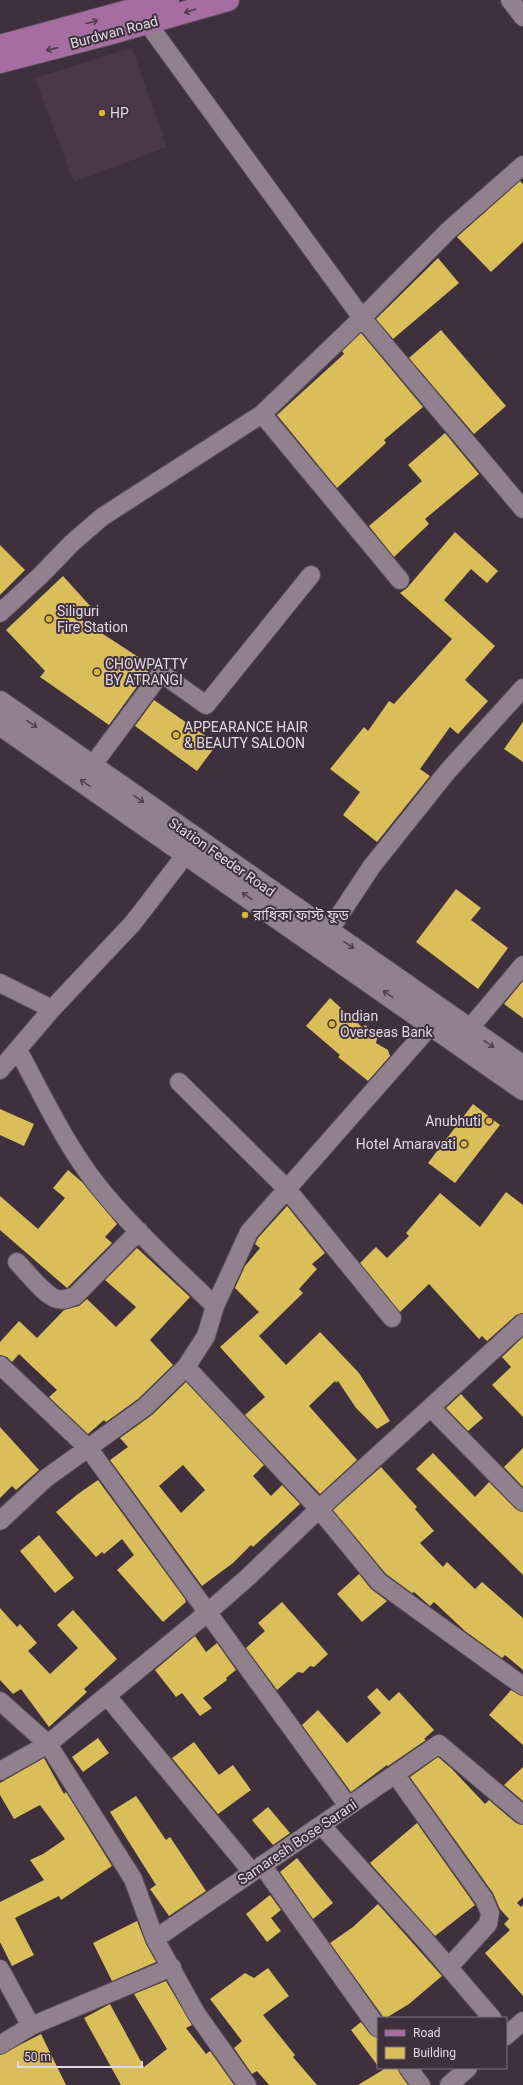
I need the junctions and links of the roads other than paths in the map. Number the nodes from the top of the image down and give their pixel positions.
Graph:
1 (168, 0) edge
2 (228, 0) edge
3 (510, 0) edge
4 (523, 17) edge
5 (148, 24) junction
6 (0, 46) edge
7 (0, 62) edge
8 (523, 165) edge
9 (362, 318) junction
10 (262, 414) junction
11 (523, 509) edge
12 (311, 576) dead end
13 (400, 580) dead end
14 (0, 613) edge
15 (523, 688) edge
16 (0, 702) edge
17 (0, 724) edge
18 (92, 766) junction
19 (186, 854) junction
20 (329, 931) junction
21 (523, 965) edge
22 (0, 984) edge
23 (52, 1009) junction
24 (438, 1018) junction
25 (469, 1029) junction
26 (18, 1050) junction
27 (523, 1067) edge
28 (0, 1070) edge
29 (179, 1082) dead end
30 (523, 1089) edge
31 (286, 1188) junction
32 (139, 1231) junction
33 (17, 1262) dead end
34 (215, 1306) junction
35 (392, 1318) dead end
36 (523, 1324) edge
37 (0, 1365) edge
38 (186, 1367) junction
39 (431, 1408) junction
40 (89, 1449) junction
41 (523, 1502) edge
42 (318, 1509) junction
43 (0, 1520) edge
44 (208, 1613) junction
45 (523, 1686) edge
46 (106, 1696) junction
47 (0, 1701) edge
48 (48, 1744) junction
49 (0, 1771) edge
50 (395, 1774) junction
51 (348, 1806) junction
52 (523, 1815) edge
53 (321, 1825) junction
54 (257, 1869) junction
55 (154, 1939) junction
56 (172, 1967) junction
57 (448, 1967) junction
58 (0, 1969) edge
59 (491, 2017) edge
60 (523, 2021) edge
61 (31, 2026) junction
62 (377, 2027) edge
63 (507, 2034) edge
64 (0, 2045) edge
65 (409, 2069) edge
66 (467, 2069) edge
67 (247, 2085) edge
68 (421, 2085) edge
69 (449, 2085) edge

6 -> 1 main road, Burdwan Road
2 -> 5 main road, Burdwan Road
3 - 4 street
5 -> 7 main road, Burdwan Road
5 - 9 street
8 - 9 street
9 - 10 street
9 - 11 street
10 - 13 street
10 - 14 street
12 - 18 street
15 - 20 street
16 -> 18 street, Station Feeder Road
19 -> 17 street, Station Feeder Road
18 -> 20 street, Station Feeder Road
19 - 23 street
24 -> 19 street, Station Feeder Road
20 -> 24 street, Station Feeder Road
21 - 25 street
22 - 23 street
23 - 26 street
24 - 25 street, Station Feeder Road
24 - 30 street, Station Feeder Road
24 - 31 street
25 -> 27 street, Station Feeder Road
26 - 28 street
26 - 32 street
29 - 31 street
31 - 34 street
31 - 35 street
32 - 33 street
32 - 34 street
34 - 38 street
36 - 39 street
37 - 40 street
38 - 40 street
38 - 42 street
39 - 41 street
39 - 42 street
40 - 43 street
40 - 44 street
42 - 44 street
42 - 45 street
44 - 46 street
44 - 51 street
46 - 48 street
46 - 54 street
47 - 48 street
48 - 49 street
48 - 55 street
50 - 51 street, Samaresh Bose Sarani
50 - 52 street, Samaresh Bose Sarani
50 - 57 street
51 - 53 street, Samaresh Bose Sarani
53 - 54 street, Samaresh Bose Sarani
53 - 57 street
54 - 55 street, Samaresh Bose Sarani
54 - 62 street
55 - 56 street
56 - 61 street
56 - 67 street
57 - 59 street
58 - 61 street
60 - 63 street
61 - 64 street
65 - 68 street
66 - 69 street

